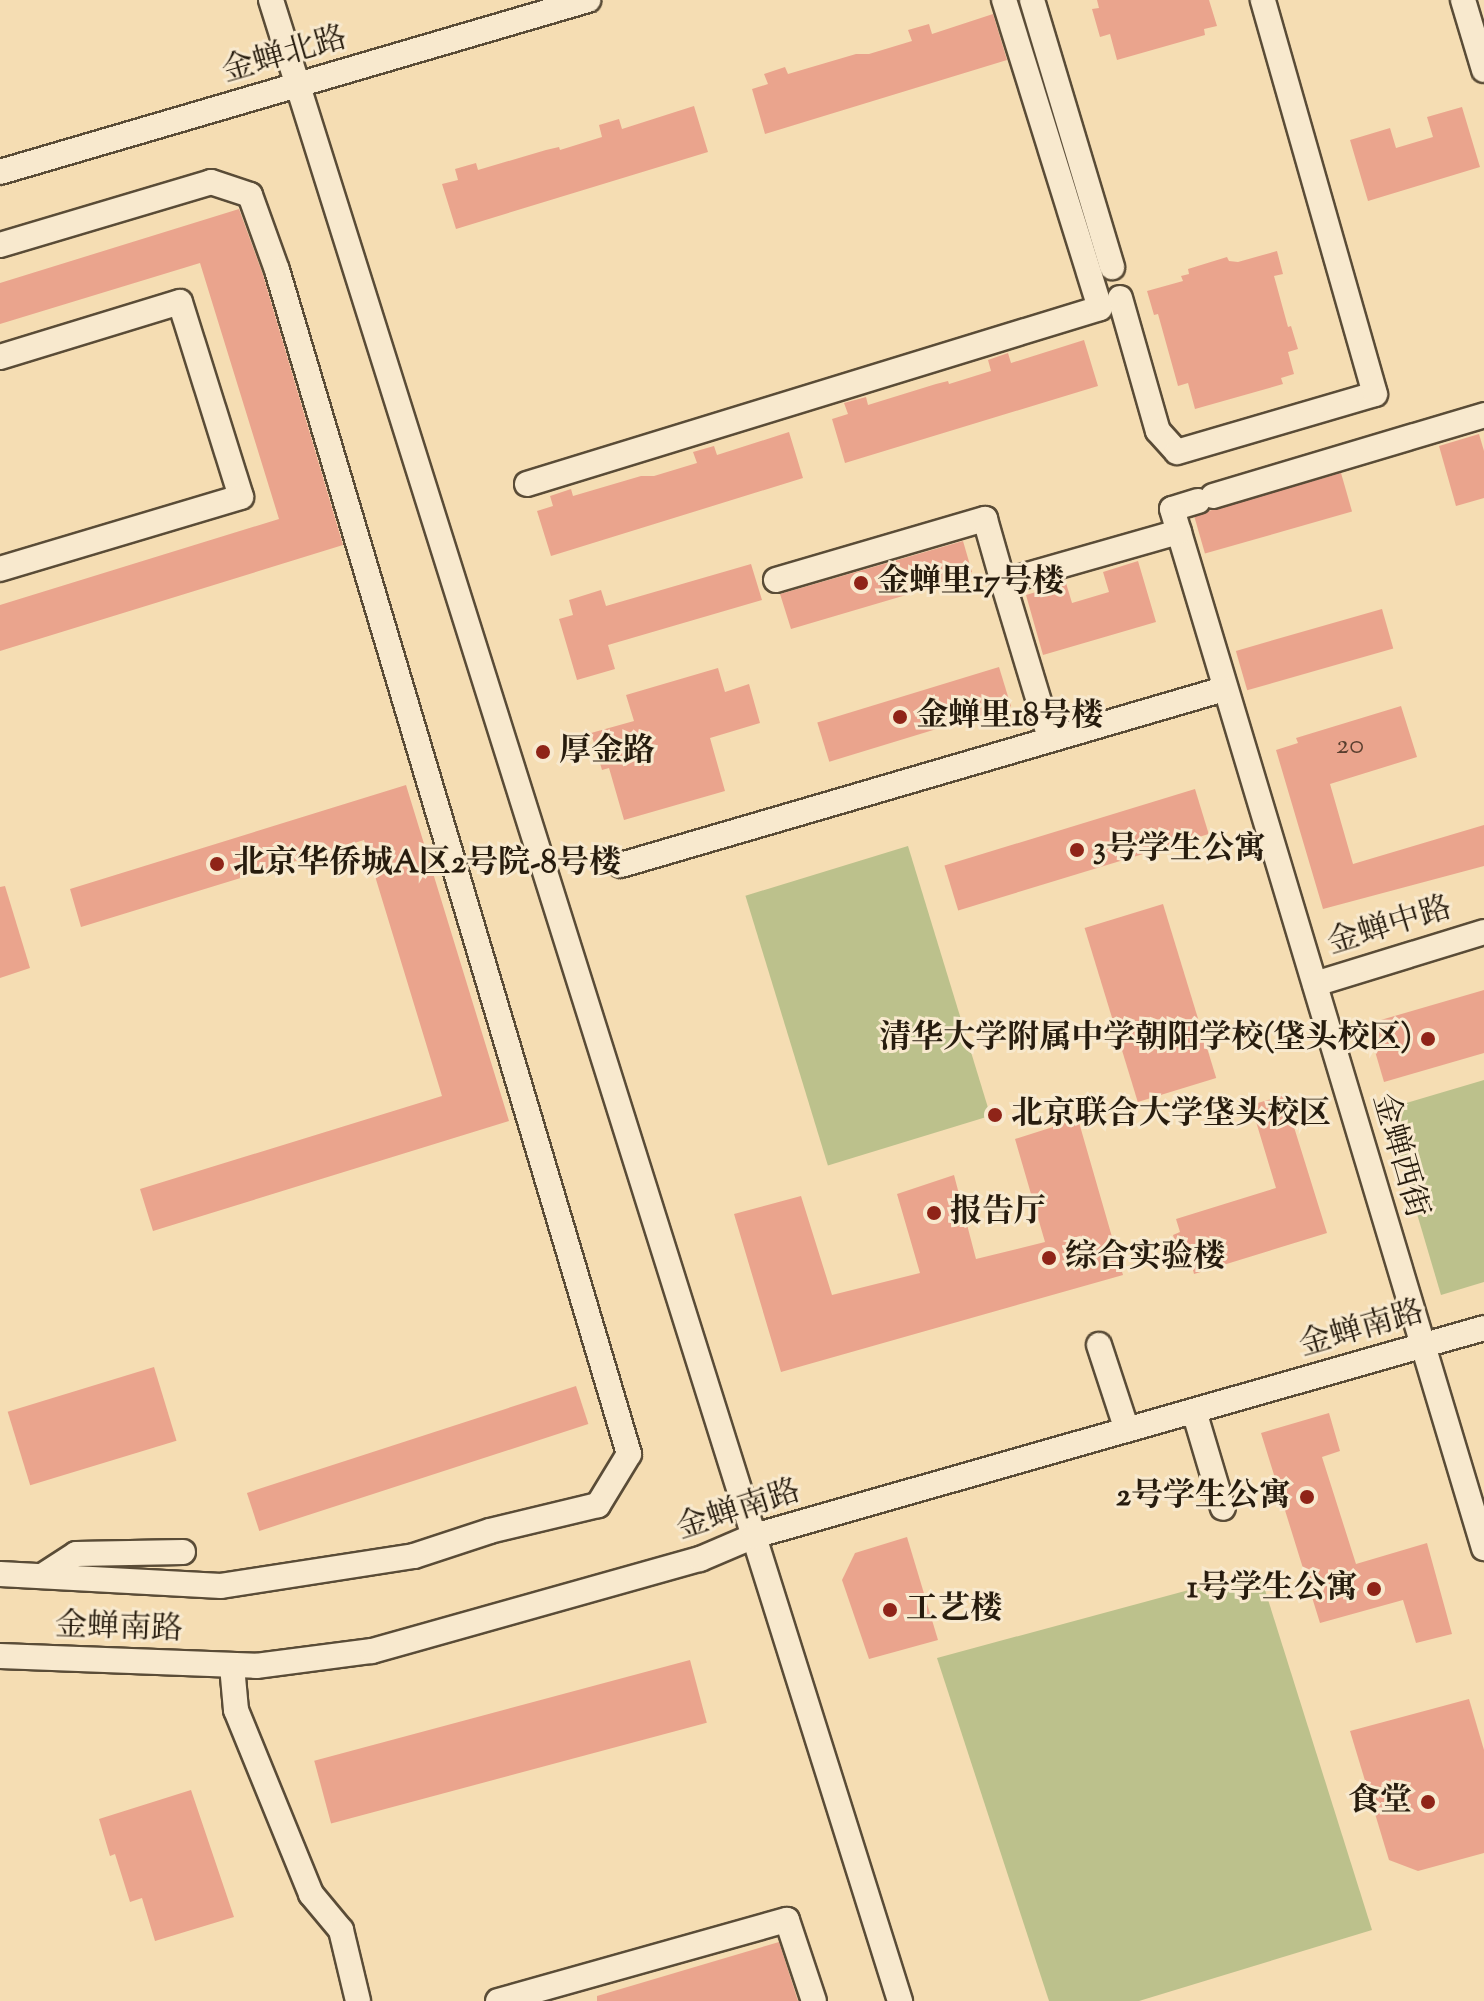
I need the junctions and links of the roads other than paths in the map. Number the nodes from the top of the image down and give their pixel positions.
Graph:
1 (271, 0) edge
2 (588, 0) edge
3 (1004, 0) edge
4 (1032, 0) edge
5 (1263, 0) edge
6 (1463, 0) edge
7 (1484, 70) edge
8 (296, 87) junction
9 (0, 172) edge
10 (0, 245) edge
11 (1112, 267) dead end
12 (1120, 298) dead end
13 (0, 357) edge
14 (1484, 415) edge
15 (527, 484) dead end
16 (1179, 532) junction
17 (0, 569) edge
18 (776, 580) dead end
19 (1003, 582) junction
20 (1224, 689) junction
21 (1050, 738) junction
22 (621, 865) dead end
23 (1484, 932) edge
24 (1315, 984) junction
25 (1484, 1328) edge
26 (1099, 1345) dead end
27 (1422, 1346) junction
28 (1194, 1411) junction
29 (1127, 1430) junction
30 (1477, 1499) edge
31 (1223, 1508) dead end
32 (754, 1536) junction
33 (1484, 1548) edge
34 (183, 1552) dead end
35 (0, 1574) edge
36 (42, 1576) junction
37 (0, 1656) edge
38 (232, 1666) junction
39 (358, 2001) edge
40 (498, 2001) edge
41 (814, 2001) edge
42 (900, 2001) edge

1 - 8 street
2 - 8 street, 金蝉北路
3 - 15 street
4 - 11 street
5 - 12 street
6 - 7 street
8 - 9 street, 金蝉北路
8 - 32 street
10 - 36 street
13 - 17 street
14 - 16 street
16 - 19 street
16 - 20 street, 金蝉西街
18 - 19 street
19 - 21 street
20 - 21 street
20 - 24 street, 金蝉西街
21 - 22 street
23 - 24 street, 金蝉中路
24 - 27 street, 金蝉西街
25 - 27 street, 金蝉南路
26 - 29 street
27 - 28 street, 金蝉南路
27 - 30 street, 金蝉西街
28 - 29 street, 金蝉南路
28 - 31 street
29 - 32 street, 金蝉南路
30 - 33 street, 金蝉西街
32 - 38 street, 金蝉南路
32 - 42 street
34 - 36 street
35 - 36 street
37 - 38 street, 金蝉南路
38 - 39 street
40 - 41 street

